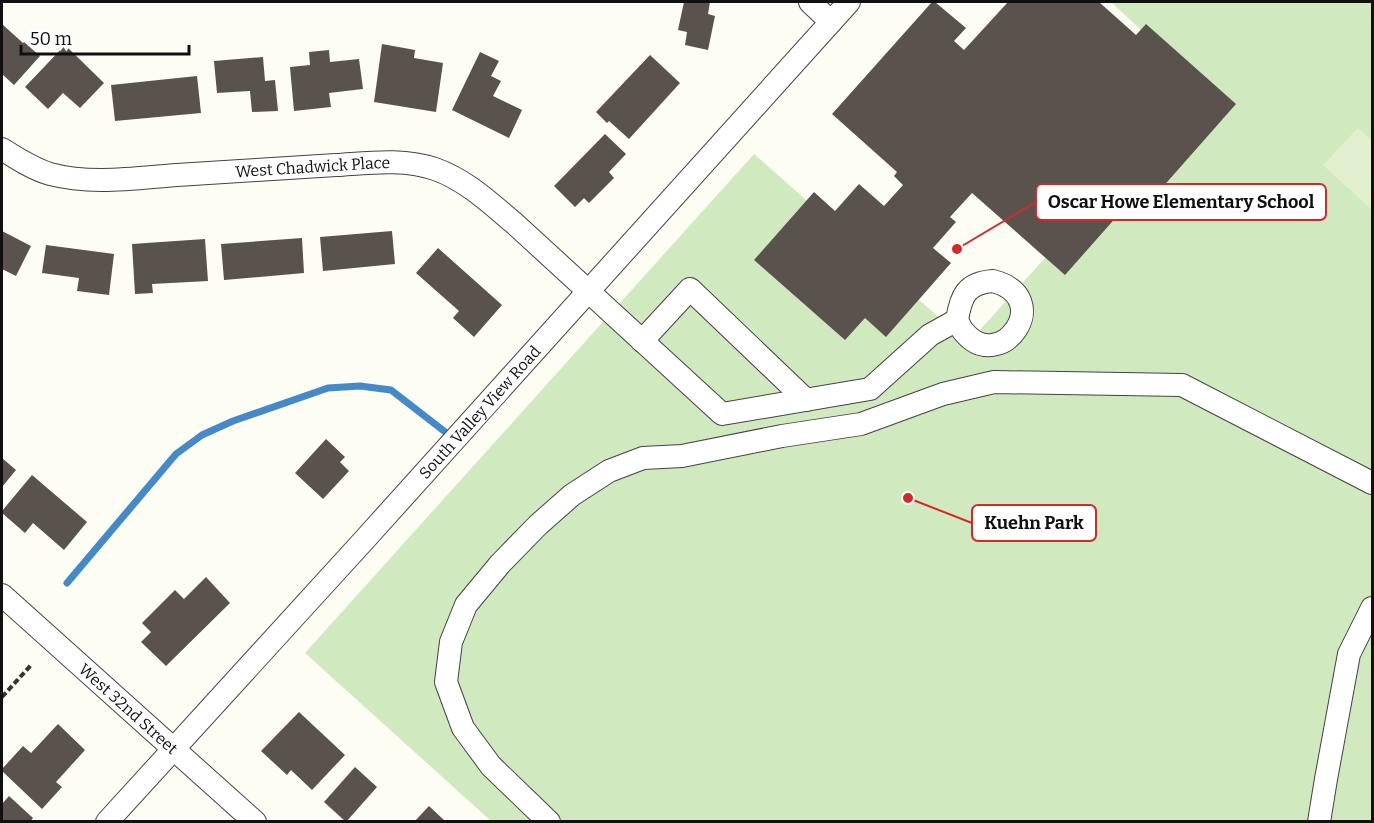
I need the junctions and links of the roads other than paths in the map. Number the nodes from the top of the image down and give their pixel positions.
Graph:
1 (810, 2) edge
2 (849, 2) edge
3 (831, 22) junction
4 (2, 149) edge
5 (588, 291) junction
6 (957, 320) dead end
7 (642, 340) junction
8 (806, 400) junction
9 (1372, 483) edge
10 (2, 595) edge
11 (1372, 608) edge
12 (173, 748) junction
13 (108, 822) edge
14 (255, 822) edge
15 (549, 822) edge
16 (1319, 822) edge

1 - 3 street
2 - 3 street, South Valley View Road
3 - 5 street, South Valley View Road
4 - 5 street, West Chadwick Place
5 - 7 street, West Chadwick Place
5 - 12 street, South Valley View Road
6 - 8 street
7 - 8 street, West Chadwick Place
7 - 8 street
9 - 15 street
10 - 12 street, West 32nd Street
11 - 16 street
12 - 13 street, South Valley View Road
12 - 14 street, West 32nd Street

